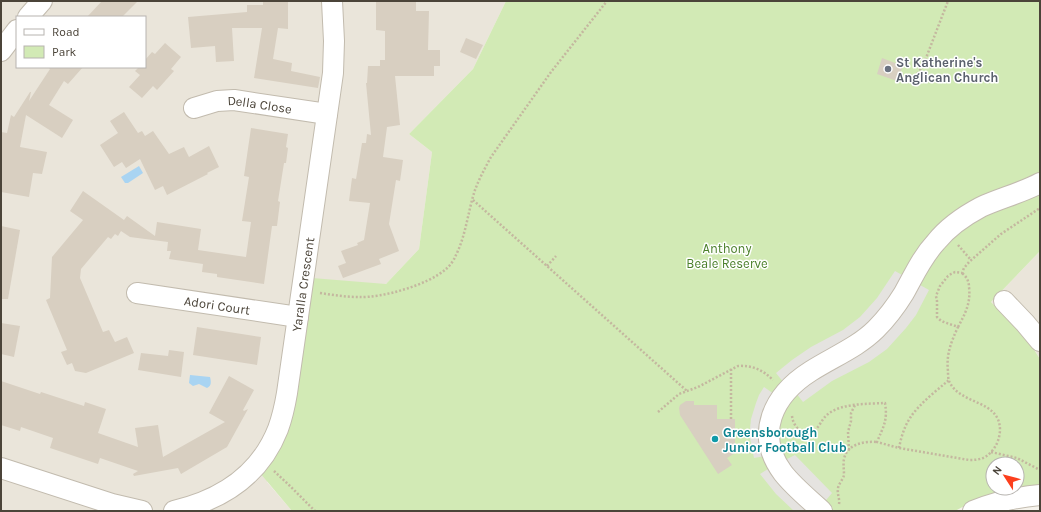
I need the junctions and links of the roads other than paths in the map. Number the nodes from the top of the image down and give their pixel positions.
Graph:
1 (42, 1) edge
2 (332, 1) edge
3 (29, 16) edge
4 (16, 31) edge
5 (1, 52) edge
6 (194, 109) dead end
7 (327, 114) junction
8 (1040, 183) edge
9 (137, 293) dead end
10 (1004, 301) dead end
11 (298, 317) junction
12 (1040, 341) edge
13 (1, 468) edge
14 (1040, 495) edge
15 (830, 508) edge
16 (142, 511) edge
17 (174, 511) edge
18 (973, 511) edge

1 - 3 street
2 - 7 street, Yaralla Crescent
4 - 5 street
6 - 7 street, Della Close
7 - 11 street, Yaralla Crescent
8 - 15 street
9 - 11 street, Adori Court
10 - 12 street
11 - 17 street, Yaralla Crescent
13 - 16 street
14 - 18 street

